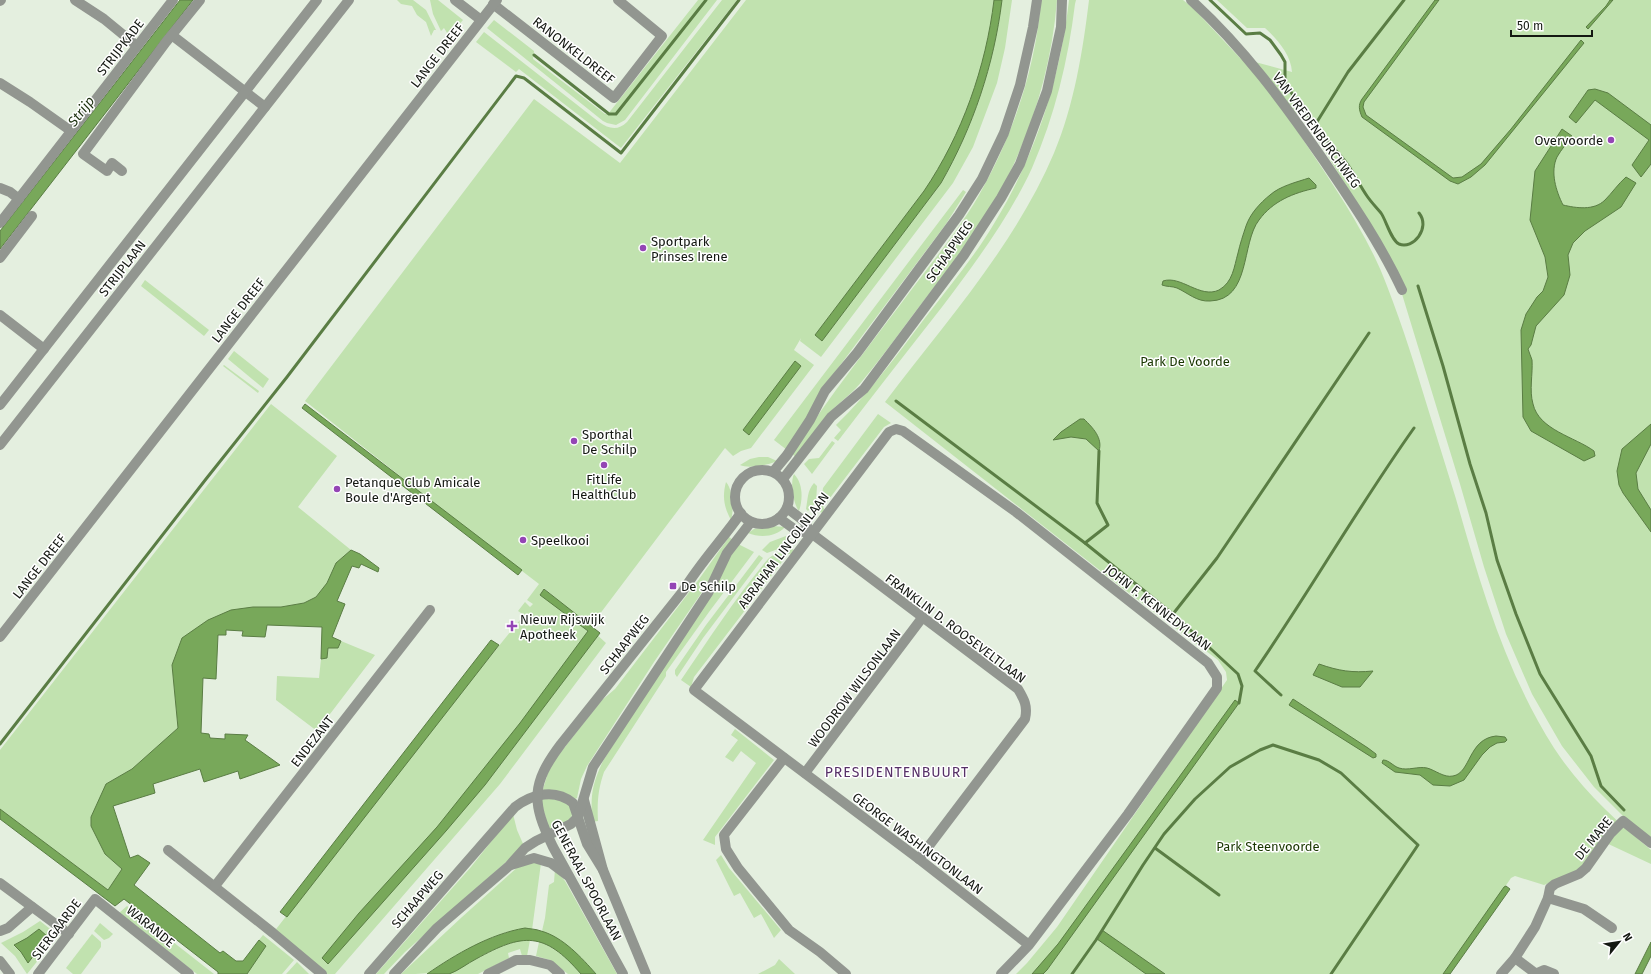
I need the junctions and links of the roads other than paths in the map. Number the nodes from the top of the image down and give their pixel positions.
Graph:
1 (75, 0) edge
2 (173, 0) edge
3 (200, 0) edge
4 (317, 0) edge
5 (349, 0) edge
6 (455, 0) edge
7 (618, 0) edge
8 (1037, 0) edge
9 (1062, 0) edge
10 (1191, 0) edge
11 (495, 2) edge
12 (481, 20) junction
13 (173, 36) junction
14 (137, 46) junction
15 (0, 83) edge
16 (245, 92) junction
17 (265, 107) junction
18 (71, 132) junction
19 (122, 171) dead end
20 (0, 188) edge
21 (19, 199) junction
22 (32, 216) dead end
23 (0, 223) edge
24 (0, 258) edge
25 (1402, 290) dead end
26 (0, 315) edge
27 (44, 349) junction
28 (0, 405) edge
29 (896, 429) joint
30 (0, 445) edge
31 (773, 472) junction
32 (783, 479) junction
33 (787, 508) junction
34 (741, 513) junction
35 (779, 518) junction
36 (751, 522) junction
37 (811, 533) junction
38 (430, 610) dead end
39 (922, 618) junction
40 (0, 637) edge
41 (694, 690) joint
42 (784, 758) junction
43 (805, 773) junction
44 (537, 795) junction
45 (584, 800) junction
46 (578, 817) junction
47 (547, 835) junction
48 (1651, 843) edge
49 (168, 850) dead end
50 (919, 859) junction
51 (509, 866) junction
52 (603, 870) junction
53 (570, 877) junction
54 (0, 883) edge
55 (215, 886) junction
56 (1548, 898) junction
57 (95, 899) joint
58 (32, 907) junction
59 (1612, 928) dead end
60 (0, 931) edge
61 (69, 934) junction
62 (1029, 945) junction
63 (1515, 958) junction
64 (0, 961) edge
65 (10, 974) edge
66 (38, 974) edge
67 (189, 974) edge
68 (322, 974) edge
69 (369, 974) edge
70 (394, 974) edge
71 (488, 974) edge
72 (560, 974) edge
73 (623, 974) edge
74 (646, 974) edge
75 (846, 974) edge
76 (1001, 974) edge
77 (1501, 974) edge
78 (1535, 974) edge
79 (1554, 974) edge

1 - 14 street
2 - 14 street, STRIJPKADE
3 - 13 street
4 - 16 street, STRIJPLAAN
5 - 17 street, STRIJPLAAN
6 - 12 street
7 - 11 street, RANONKELDREEF
8 - 31 street, SCHAAPWEG
9 - 32 street, SCHAAPWEG
10 - 25 street, VAN VREDENBURCHWEG
11 - 12 street, LANGE DREEF
12 - 40 street, LANGE DREEF
13 - 16 street
13 - 19 street
14 - 18 street, STRIJPKADE
15 - 18 street
16 - 17 street
16 - 27 street, STRIJPLAAN
17 - 30 street, STRIJPLAAN
18 - 21 street, STRIJPKADE
20 - 21 street
21 - 23 street, STRIJPKADE
22 - 24 street
26 - 27 street
27 - 28 street, STRIJPLAAN
29 - 37 street, ABRAHAM LINCOLNLAAN
29 - 62 street, JOHN F. KENNEDYLAAN
31 - 32 street
31 - 34 street
32 - 33 street
33 - 35 street
33 - 37 street, FRANKLIN D. ROOSEVELTLAAN
34 - 36 street
34 - 44 street, SCHAAPWEG
35 - 36 street
35 - 37 street, FRANKLIN D. ROOSEVELTLAAN
36 - 45 street
37 - 39 street, FRANKLIN D. ROOSEVELTLAAN
37 - 41 street, ABRAHAM LINCOLNLAAN
38 - 55 street, ENDEZANT
39 - 43 street, WOODROW WILSONLAAN
39 - 50 street, FRANKLIN D. ROOSEVELTLAAN
41 - 42 street, GEORGE WASHINGTONLAAN
42 - 43 street, GEORGE WASHINGTONLAAN
42 - 75 street
43 - 50 street, GEORGE WASHINGTONLAAN
44 - 46 street
44 - 47 street, GENERAAL SPOORLAAN
44 - 69 street, SCHAAPWEG
45 - 46 street
45 - 52 street, GENERAAL SPOORLAAN
46 - 47 street
46 - 52 street
47 - 51 street
47 - 53 street, GENERAAL SPOORLAAN
48 - 56 street, DE MARE
49 - 55 street
50 - 62 street, GEORGE WASHINGTONLAAN
51 - 53 street
51 - 70 street
52 - 74 street, GENERAAL SPOORLAAN
53 - 73 street, GENERAAL SPOORLAAN
54 - 58 street
55 - 68 street
56 - 59 street
56 - 63 street, DE MARE
57 - 61 street, SIERGAARDE
57 - 67 street, WARANDE
58 - 60 street
58 - 61 street
61 - 66 street, SIERGAARDE
62 - 76 street, JOHN F. KENNEDYLAAN
63 - 77 street, DE MARE
63 - 78 street
64 - 65 street
71 - 72 street
78 - 79 street

